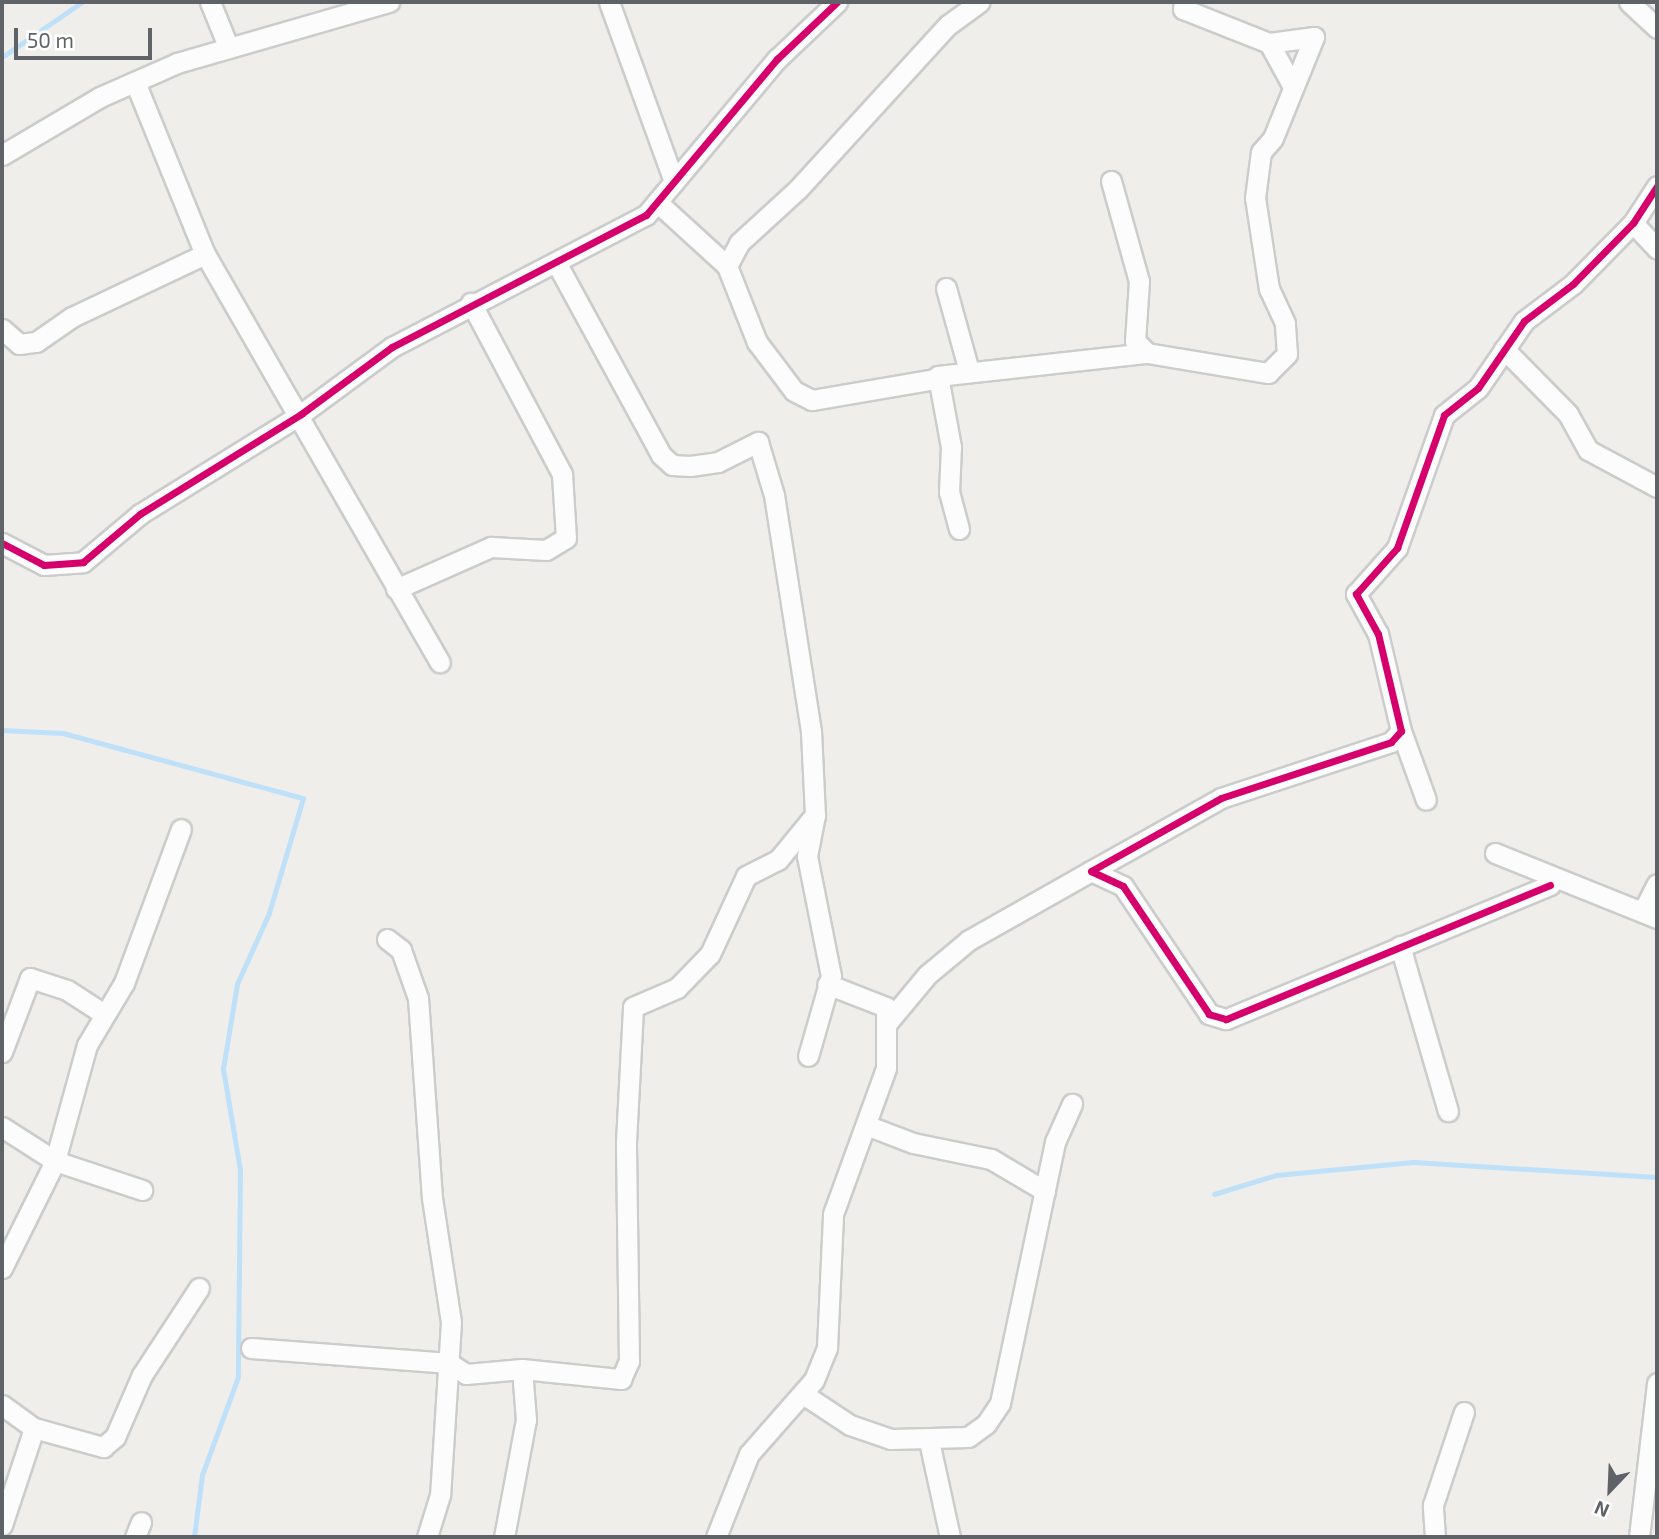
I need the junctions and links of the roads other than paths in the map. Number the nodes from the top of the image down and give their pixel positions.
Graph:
1 (210, 2) edge
2 (389, 2) edge
3 (609, 2) edge
4 (837, 2) edge
5 (980, 2) edge
6 (1184, 2) edge
7 (1629, 2) edge
8 (1657, 28) edge
9 (1269, 43) junction
10 (228, 46) junction
11 (135, 82) junction
12 (1291, 83) junction
13 (2, 155) edge
14 (1111, 181) dead end
15 (674, 182) junction
16 (1657, 186) edge
17 (657, 202) junction
18 (1633, 223) junction
19 (1657, 249) edge
20 (205, 254) junction
21 (556, 264) junction
22 (727, 266) junction
23 (946, 288) dead end
24 (471, 303) junction
25 (2, 329) edge
26 (1504, 349) junction
27 (1147, 353) junction
28 (969, 371) junction
29 (934, 379) junction
30 (301, 414) junction
31 (1657, 487) edge
32 (959, 528) dead end
33 (2, 543) edge
34 (396, 589) junction
35 (440, 662) dead end
36 (1401, 732) junction
37 (1426, 800) dead end
38 (815, 815) junction
39 (181, 829) dead end
40 (1495, 853) dead end
41 (1091, 871) junction
42 (1657, 884) edge
43 (1550, 885) dead end
44 (1650, 914) edge
45 (387, 939) dead end
46 (1400, 946) junction
47 (827, 984) junction
48 (101, 1012) junction
49 (888, 1022) junction
50 (2, 1052) edge
51 (808, 1056) dead end
52 (1072, 1104) dead end
53 (1448, 1111) dead end
54 (866, 1125) junction
55 (2, 1127) edge
56 (55, 1161) junction
57 (142, 1190) dead end
58 (1045, 1191) junction
59 (2, 1268) edge
60 (199, 1288) dead end
61 (251, 1348) dead end
62 (449, 1363) junction
63 (522, 1369) junction
64 (1657, 1383) edge
65 (803, 1394) junction
66 (2, 1405) edge
67 (1464, 1412) dead end
68 (34, 1428) junction
69 (929, 1441) junction
70 (2, 1524) edge
71 (427, 1537) edge
72 (504, 1537) edge
73 (716, 1537) edge
74 (950, 1537) edge
75 (1435, 1537) edge
76 (1639, 1537) edge

1 - 10 street
2 - 10 street
3 - 15 street
4 - 15 street
5 - 22 street
6 - 9 street
7 - 8 street
9 - 12 street
9 - 12 street
10 - 11 street
11 - 13 street
11 - 20 street
12 - 27 street
14 - 27 street
15 - 17 street
16 - 18 street
17 - 21 street
17 - 22 street
18 - 19 street
18 - 26 street
20 - 25 street
20 - 30 street
21 - 24 street
21 - 38 street
22 - 29 street
23 - 28 street
24 - 30 street
24 - 34 street
26 - 31 street
26 - 36 street
27 - 28 street
28 - 29 street
29 - 32 street
30 - 33 street
30 - 34 street
34 - 35 street
36 - 37 street
36 - 41 street
38 - 47 street
38 - 63 street
39 - 48 street
40 - 44 street
41 - 46 street
41 - 49 street
42 - 44 street
43 - 46 street
45 - 62 street
46 - 53 street
47 - 49 street
47 - 51 street
48 - 50 street
48 - 56 street
49 - 54 street
52 - 58 street
54 - 58 street
54 - 65 street
55 - 56 street
56 - 57 street
56 - 59 street
58 - 69 street
60 - 68 street
61 - 62 street
62 - 63 street
62 - 71 street
63 - 72 street
64 - 76 street
65 - 69 street
65 - 73 street
66 - 68 street
67 - 75 street
68 - 70 street
69 - 74 street

